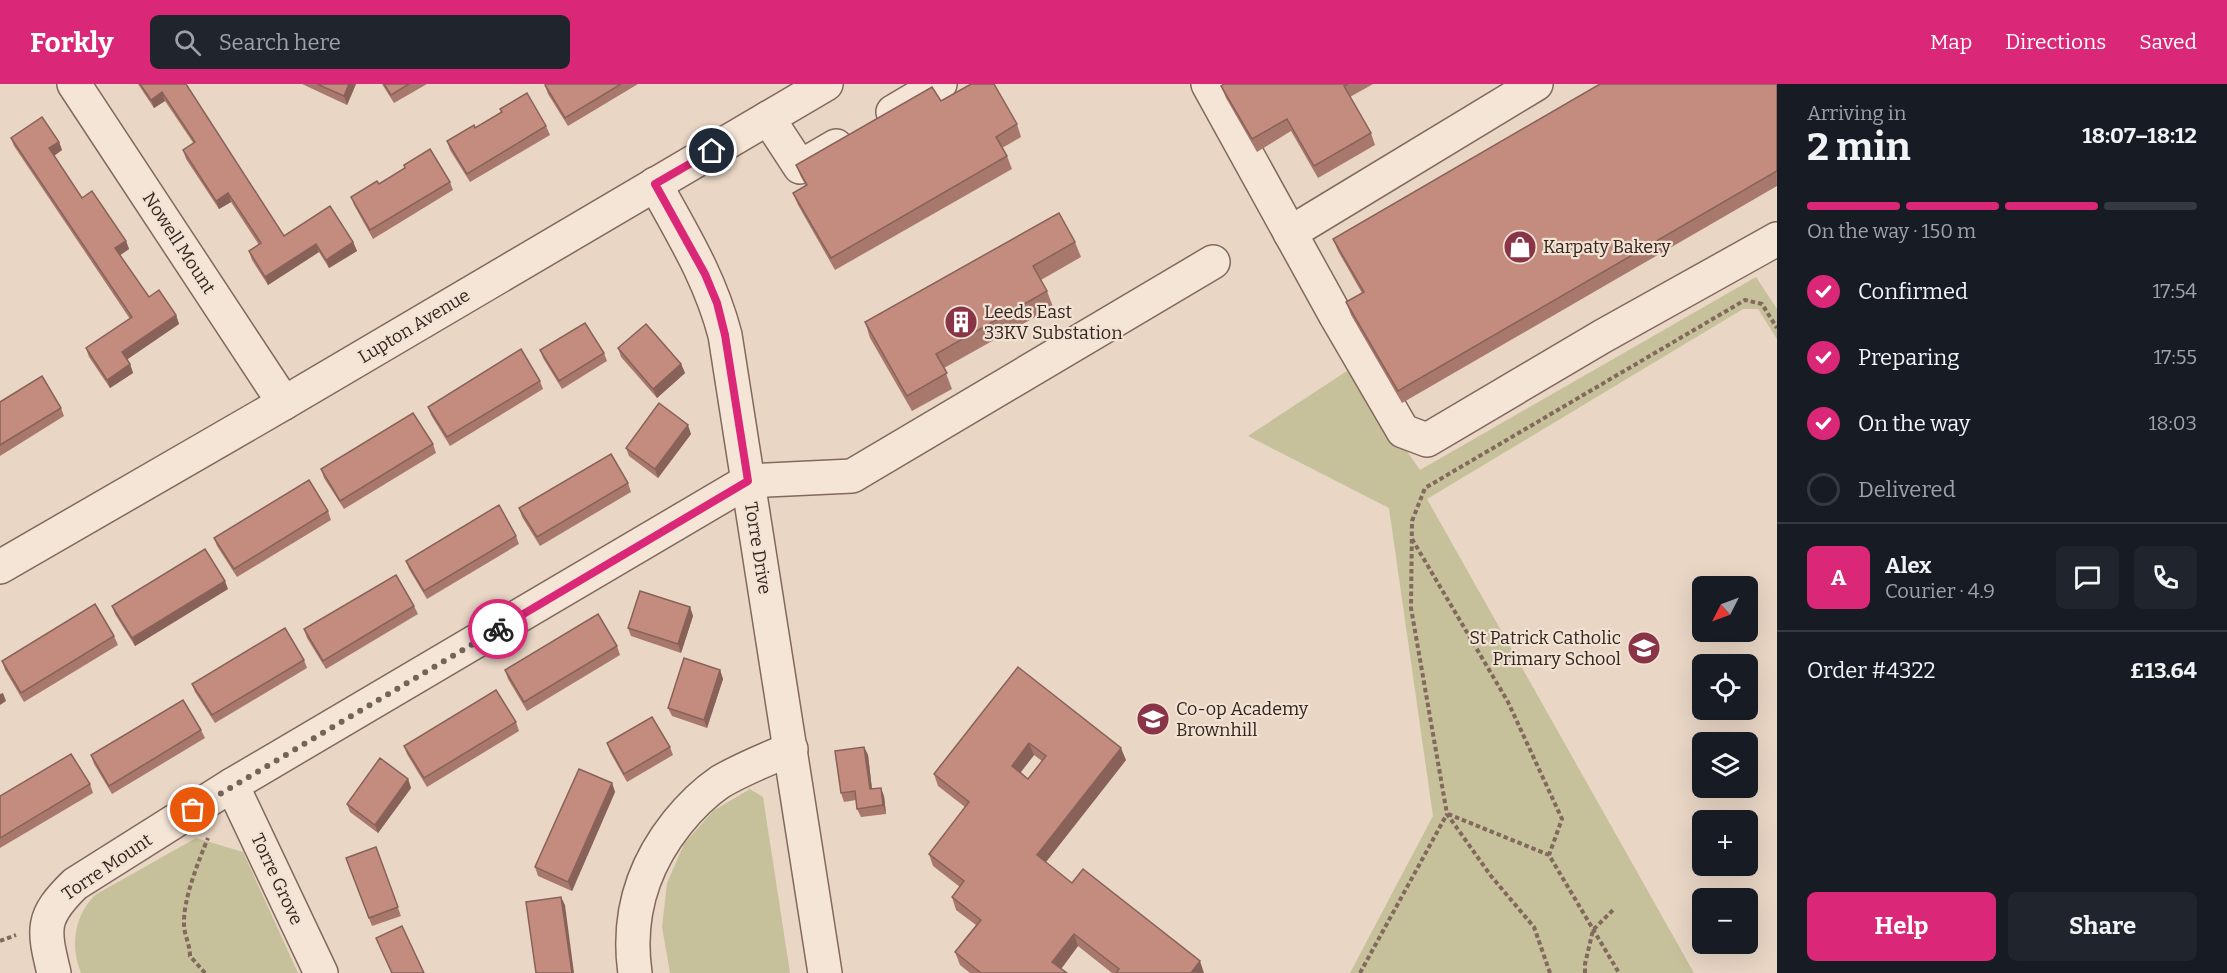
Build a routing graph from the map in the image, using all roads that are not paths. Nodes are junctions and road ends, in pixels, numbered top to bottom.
1 (74, 84) edge
2 (826, 84) edge
3 (940, 84) edge
4 (1208, 84) edge
5 (1536, 84) edge
6 (768, 118) junction
7 (655, 184) junction
8 (1290, 232) junction
9 (1777, 239) edge
10 (1213, 262) dead end
11 (284, 403) junction
12 (748, 481) junction
13 (0, 567) edge
14 (791, 749) junction
15 (232, 786) junction
16 (54, 973) edge
17 (321, 973) edge
18 (635, 973) edge
19 (825, 973) edge

1 - 11 street, Nowell Mount
2 - 6 street, Lupton Avenue
3 - 6 street
4 - 8 street
5 - 8 street
6 - 7 street, Lupton Avenue
7 - 11 street, Lupton Avenue
7 - 12 street, Torre Drive
8 - 9 street
10 - 12 street
11 - 13 street, Lupton Avenue
12 - 14 street, Torre Drive
12 - 15 street, Torre Mount
14 - 18 street
14 - 19 street, Torre Drive
15 - 16 street, Torre Mount
15 - 17 street, Torre Grove

